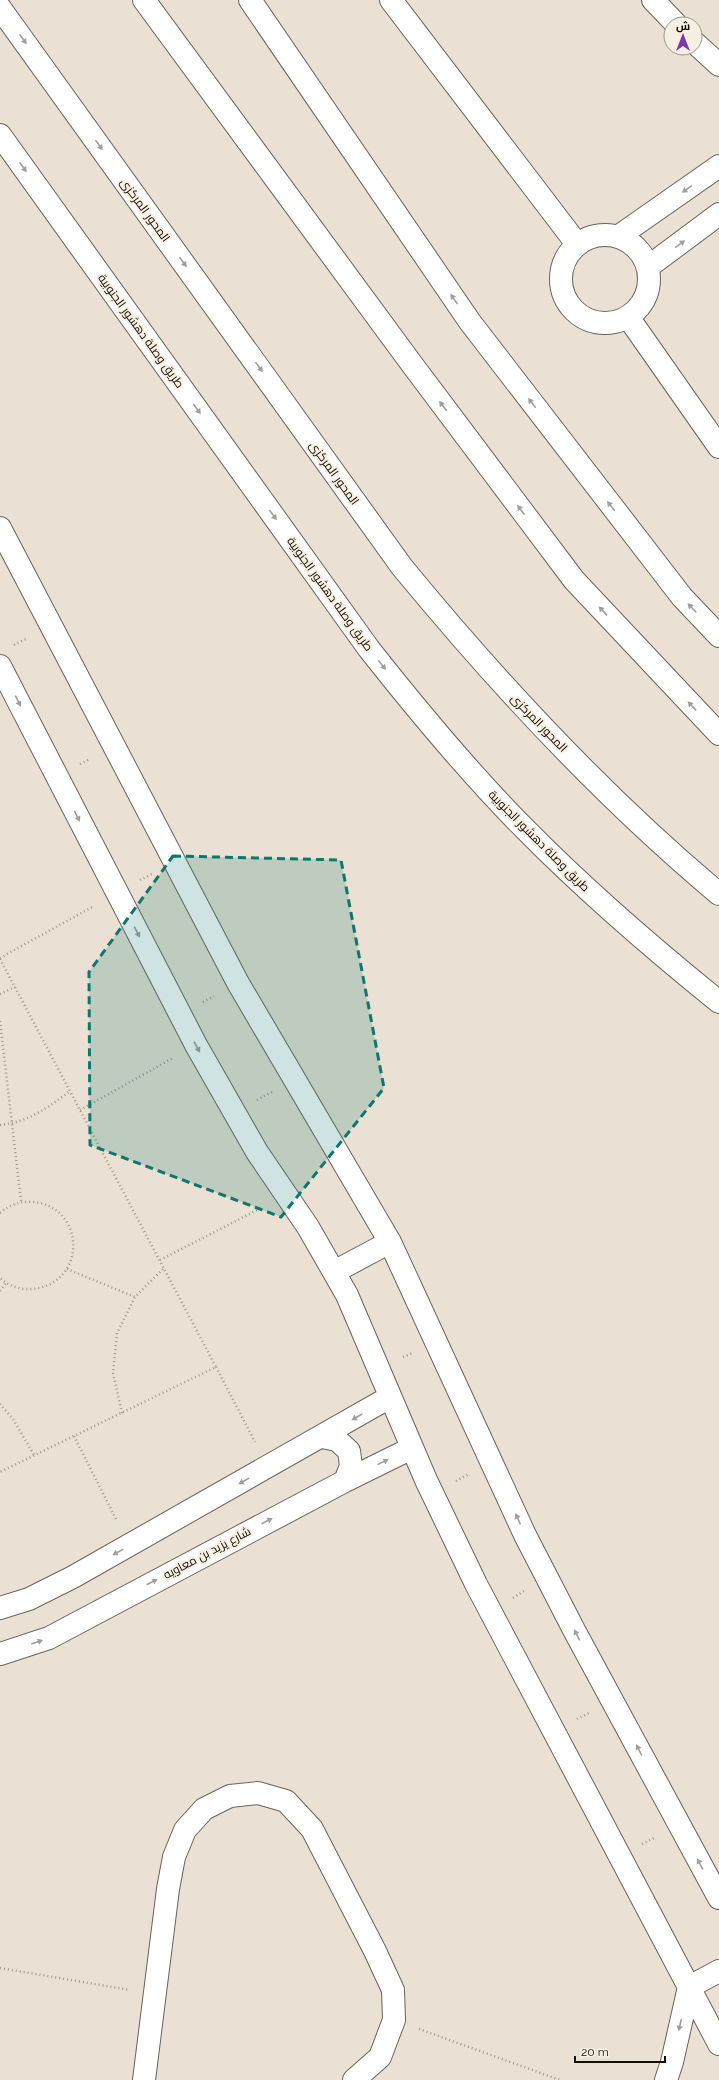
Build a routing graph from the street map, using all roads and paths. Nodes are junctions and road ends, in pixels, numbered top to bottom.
1 (144, 0) edge
2 (250, 0) edge
3 (391, 0) edge
4 (653, 0) edge
5 (0, 8) edge
6 (668, 16) edge
7 (703, 50) edge
8 (719, 65) edge
9 (0, 135) edge
10 (719, 166) edge
11 (719, 214) edge
12 (619, 236) junction
13 (577, 244) junction
14 (648, 267) junction
15 (628, 318) junction
16 (719, 447) edge
17 (0, 528) edge
18 (719, 636) edge
19 (0, 666) edge
20 (719, 734) edge
21 (115, 747) junction
22 (57, 776) junction
23 (175, 861) junction
24 (117, 893) junction
25 (719, 894) edge
26 (0, 958) edge
27 (238, 983) junction
28 (14, 987) junction
29 (0, 994) edge
30 (719, 1002) edge
31 (180, 1014) junction
32 (0, 1021) edge
33 (196, 1045) junction
34 (295, 1079) junction
35 (70, 1091) junction
36 (80, 1110) junction
37 (234, 1113) junction
38 (13, 1124) junction
39 (0, 1125) edge
40 (286, 1194) junction
41 (21, 1201) junction
42 (0, 1213) edge
43 (390, 1242) junction
44 (160, 1260) junction
45 (164, 1268) junction
46 (67, 1269) junction
47 (334, 1272) junction
48 (0, 1278) edge
49 (6, 1283) junction
50 (0, 1292) edge
51 (135, 1297) junction
52 (436, 1342) junction
53 (216, 1366) junction
54 (378, 1368) junction
55 (390, 1397) junction
56 (0, 1404) edge
57 (122, 1413) junction
58 (74, 1436) junction
59 (322, 1437) junction
60 (412, 1448) junction
61 (34, 1456) junction
62 (492, 1462) junction
63 (268, 1467) junction
64 (0, 1472) edge
65 (345, 1480) junction
66 (433, 1494) junction
67 (130, 1545) junction
68 (547, 1578) junction
69 (0, 1608) edge
70 (490, 1612) junction
71 (0, 1654) edge
72 (612, 1701) junction
73 (554, 1731) junction
74 (679, 1824) junction
75 (620, 1856) junction
76 (719, 1898) edge
77 (0, 1968) edge
78 (719, 1971) edge
79 (689, 1987) junction
80 (155, 1994) junction
81 (394, 2020) junction
82 (719, 2044) edge
83 (144, 2080) edge
84 (354, 2080) edge
85 (560, 2080) edge
86 (666, 2080) edge

20 -> 1 main road
18 -> 2 main road
3 - 13 main road
4 - 6 main road
5 -> 25 main road, المحور المركزى
7 - 8 main road
9 -> 30 main road, طريق وصلة دهشور الجنوبية
10 -> 12 main road
14 -> 11 main road
12 - 13 main road
12 - 14 main road
13 - 15 main road
14 - 15 main road
15 - 16 main road
17 - 21 main road
19 -> 22 main road
21 - 22 path
21 - 23 main road
22 -> 24 main road
23 - 24 path
23 - 27 main road
24 - 26 path
24 -> 31 main road
26 - 28 path
27 - 31 path
27 - 34 main road
28 - 29 path
28 - 35 path
31 - 33 main road
32 - 38 path
33 - 36 path
33 -> 37 main road
34 - 37 path
34 - 43 main road
35 - 36 path
35 - 38 path
36 - 44 path
37 - 40 main road
38 - 39 path
38 - 41 path
40 - 44 path
40 - 47 main road
41 - 42 path
41 - 46 path
43 - 47 main road
43 - 52 main road
44 - 45 path
45 - 51 path
45 - 53 path
46 - 49 path
46 - 51 path
47 - 54 main road
48 - 49 path
49 - 50 path
51 - 57 path
52 - 54 path
52 - 62 main road
53 - 57 path
53 - 63 path
54 - 55 main road
55 -> 59 main road
55 - 60 main road
56 - 61 path
57 - 58 path
58 - 61 path
58 - 67 path
59 - 63 main road
59 - 65 main road
65 -> 60 main road, شارع يزيد بن معاويه
60 - 66 main road
61 - 64 path
62 - 66 path
68 -> 62 main road
63 -> 67 main road
71 -> 65 main road, شارع يزيد بن معاويه
66 - 70 main road
67 -> 69 main road
68 - 70 path
72 -> 68 main road
70 - 73 main road
72 - 73 path
74 -> 72 main road
73 - 75 main road
74 - 75 path
76 -> 74 main road
75 - 79 main road
77 - 80 path
78 - 79 main road
79 - 82 main road
79 -> 86 main road
80 - 81 main road
80 - 83 main road
81 - 84 main road
81 - 85 path

